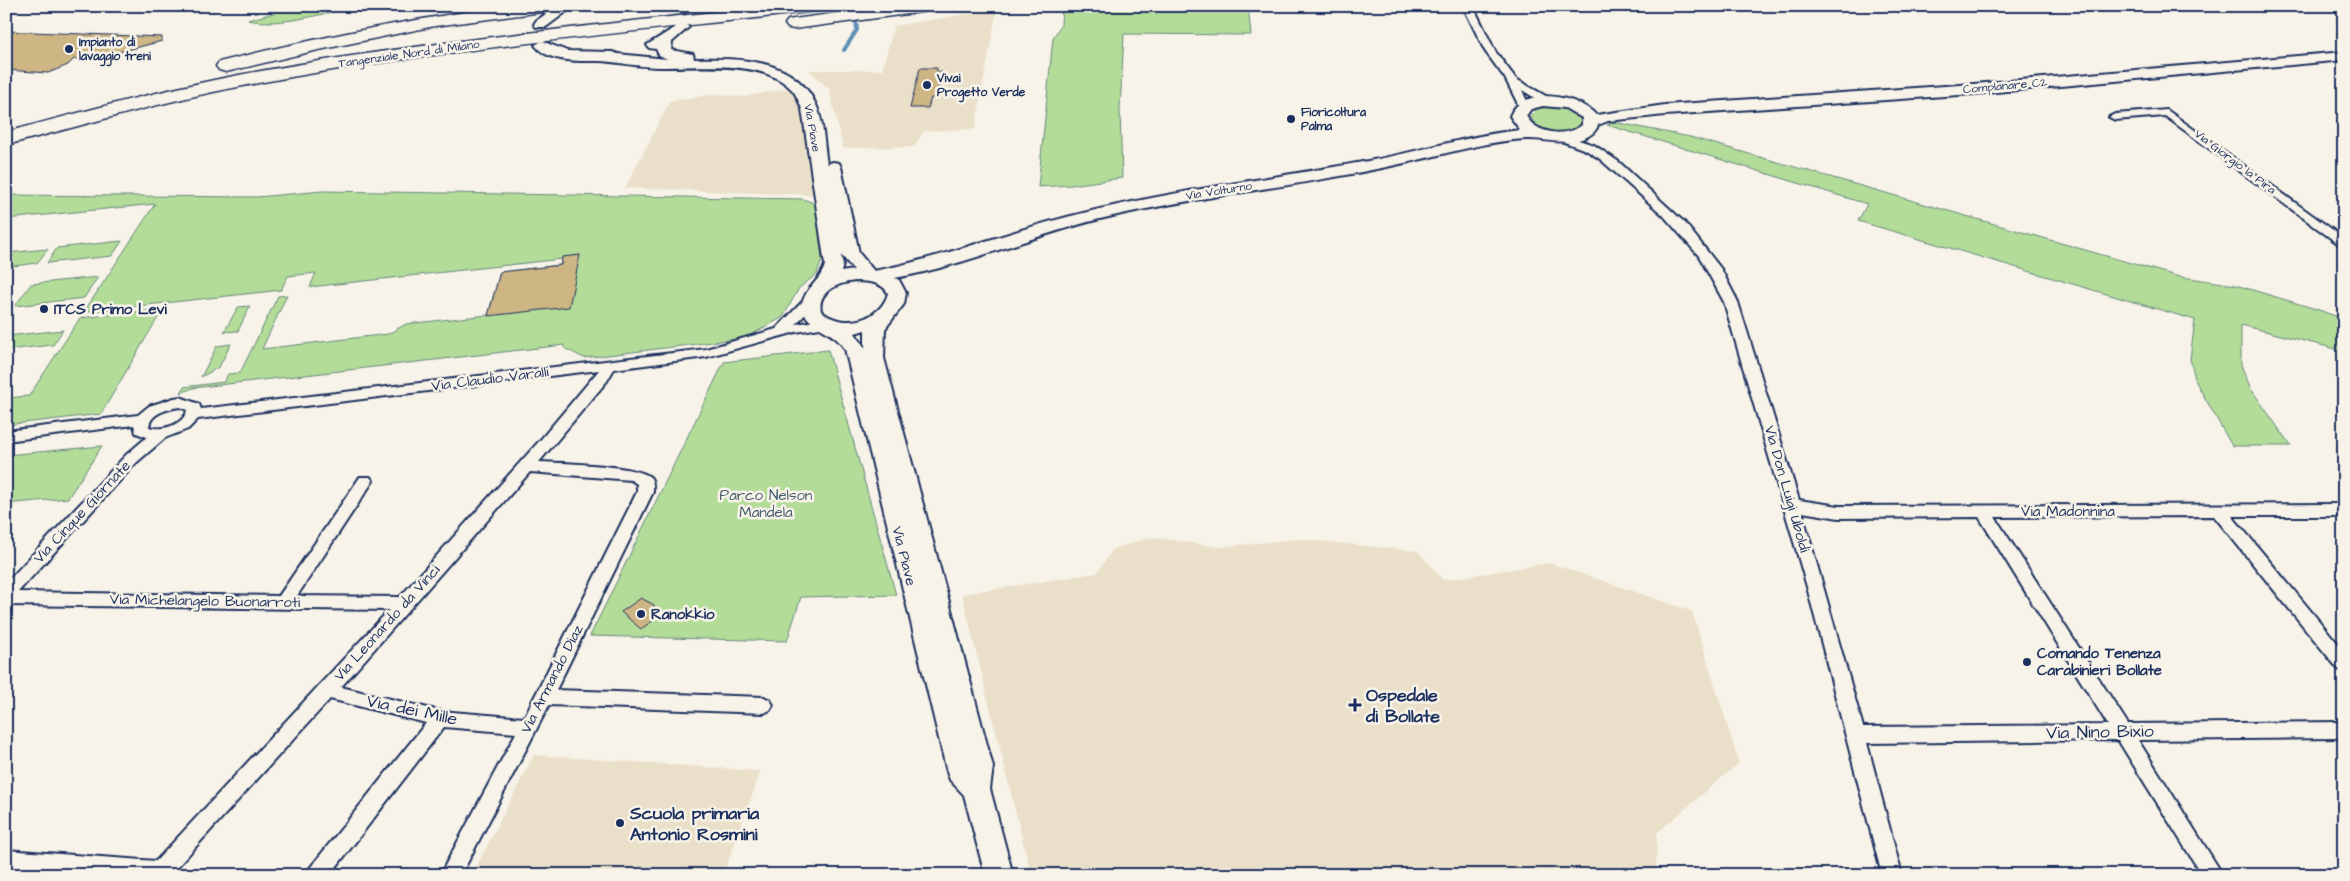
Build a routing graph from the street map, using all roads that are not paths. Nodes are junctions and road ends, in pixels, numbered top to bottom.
1 (551, 6) edge
2 (567, 6) edge
3 (748, 6) edge
4 (818, 6) edge
5 (930, 6) edge
6 (1468, 6) edge
7 (541, 24) dead end
8 (673, 35) junction
9 (549, 49) joint
10 (2344, 56) edge
11 (598, 57) junction
12 (1510, 78) junction
13 (1547, 101) junction
14 (1578, 108) junction
15 (1665, 110) junction
16 (1522, 113) junction
17 (48, 116) junction
18 (2115, 117) dead end
19 (1589, 127) junction
20 (6, 128) edge
21 (1539, 134) junction
22 (1560, 137) junction
23 (1487, 139) junction
24 (6, 140) edge
25 (6, 143) edge
26 (1598, 152) junction
27 (2344, 244) edge
28 (955, 258) junction
29 (871, 276) junction
30 (825, 285) junction
31 (898, 298) junction
32 (812, 300) junction
33 (881, 318) junction
34 (830, 324) junction
35 (783, 330) junction
36 (609, 365) junction
37 (193, 415) junction
38 (143, 419) junction
39 (160, 434) junction
40 (6, 436) edge
41 (527, 466) junction
42 (365, 481) dead end
43 (1792, 505) junction
44 (2344, 510) edge
45 (1983, 511) junction
46 (2219, 511) junction
47 (6, 594) edge
48 (6, 598) edge
49 (284, 602) junction
50 (403, 604) junction
51 (2344, 664) edge
52 (326, 691) junction
53 (543, 697) junction
54 (764, 705) dead end
55 (440, 719) junction
56 (529, 726) junction
57 (2344, 730) edge
58 (2122, 732) junction
59 (1857, 736) junction
60 (976, 788) junction
61 (6, 859) edge
62 (159, 873) edge
63 (317, 875) edge
64 (450, 875) edge
65 (1000, 875) edge
66 (1892, 875) edge
67 (2212, 875) edge

1 - 17 highway
2 - 7 street
3 - 17 highway, Tangenziale Nord di Milano
4 - 24 highway, Tangenziale Nord di Milano
5 - 8 highway
6 - 12 street
8 - 11 street
8 - 29 street, Via Piave
9 - 11 street
9 - 25 highway
10 - 15 street, Complanare C2
11 - 30 street, Via Piave
12 - 13 street
12 - 16 street
13 - 14 street, Complanare C2
13 - 16 street
14 - 15 street, Complanare C2
14 - 19 street
15 - 19 street, Complanare C2
16 - 21 street
16 - 23 street, Via Volturno
17 - 20 highway, Tangenziale Nord di Milano
18 - 27 street, Via Giorgio la Pira
19 - 22 street, Complanare C2
19 - 26 street, Via Don Luigi Uboldi
21 - 22 street, Complanare C2
21 - 23 street, Via Volturno
22 - 26 street, Via Don Luigi Uboldi
23 - 28 street, Via Volturno
26 - 43 street, Via Don Luigi Uboldi
28 - 29 street, Via Volturno
28 - 31 street, Via Volturno
29 - 30 street
29 - 31 street
30 - 32 street
31 - 33 street
32 - 34 street
32 - 35 street, Via Claudio Varalli
33 - 34 street
33 - 60 street, Via Piave
34 - 35 street, Via Claudio Varalli
34 - 60 street, Via Piave
35 - 36 street, Via Claudio Varalli
36 - 37 street, Via Claudio Varalli
36 - 41 street, Via Leonardo da Vinci
37 - 38 street
37 - 39 street, Via Cinque Giornate
38 - 39 street
38 - 40 street
39 - 47 street, Via Cinque Giornate
41 - 50 street, Via Leonardo da Vinci
41 - 53 street, Via Armando Diaz
42 - 49 street
43 - 45 street, Via Madonnina
43 - 59 street, Via Don Luigi Uboldi
44 - 46 street, Via Madonnina
45 - 46 street, Via Madonnina
45 - 58 street
46 - 51 street
48 - 49 street, Via Michelangelo Buonarroti
49 - 50 street, Via Michelangelo Buonarroti
50 - 52 street, Via Leonardo da Vinci
52 - 55 street, Via dei Mille
52 - 62 street, Via Leonardo da Vinci
53 - 54 street
53 - 56 street, Via Armando Diaz
55 - 56 street, Via dei Mille
55 - 63 street
56 - 64 street, Via Armando Diaz
57 - 58 street, Via Nino Bixio
58 - 59 street, Via Nino Bixio
58 - 67 street
59 - 66 street, Via Don Luigi Uboldi
60 - 65 street, Via Piave
61 - 62 street

